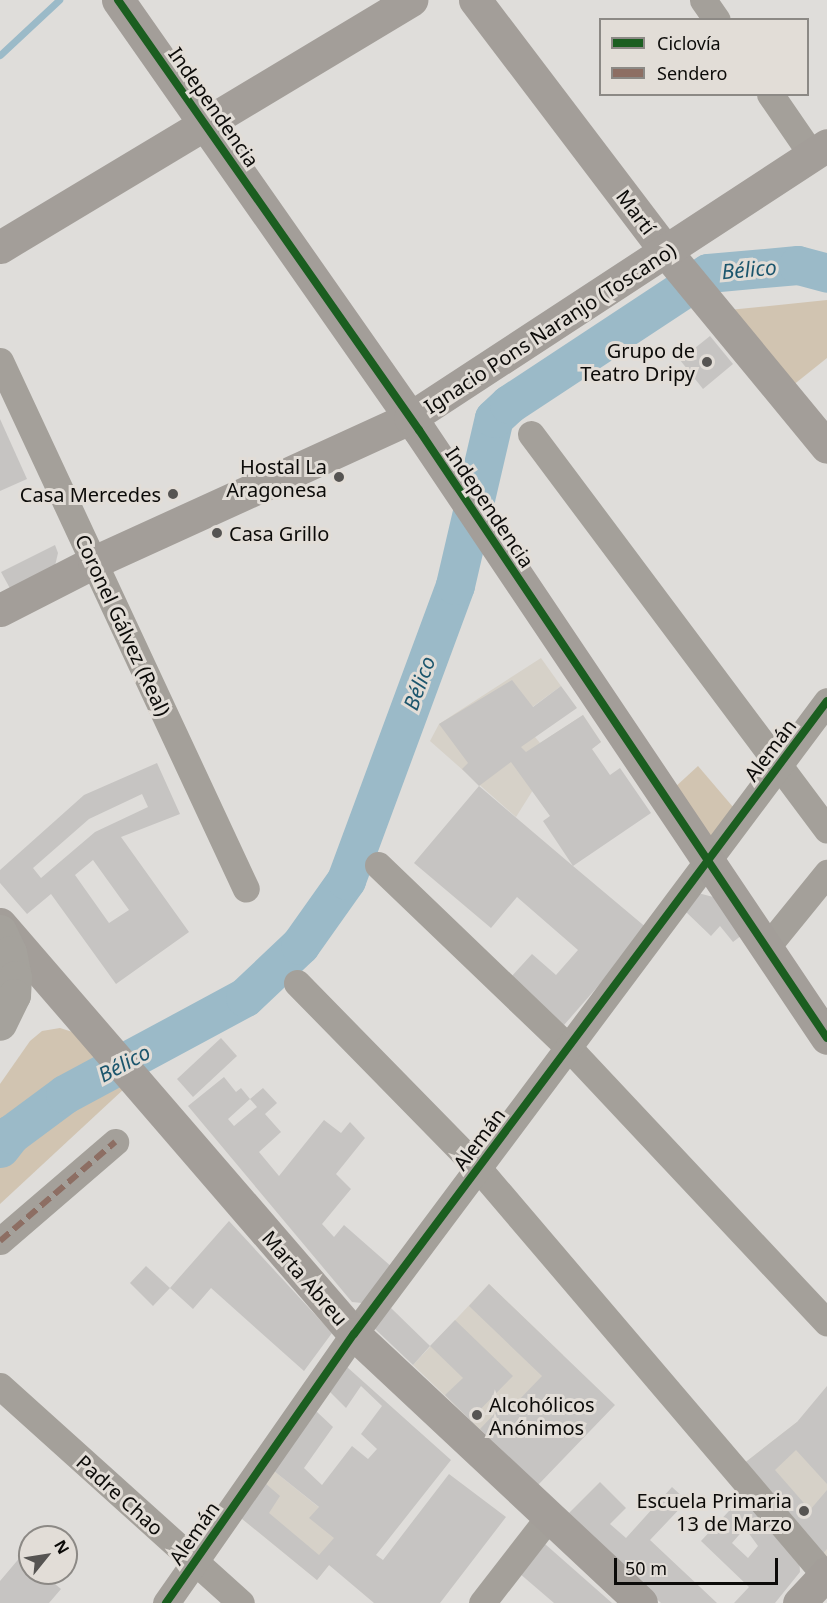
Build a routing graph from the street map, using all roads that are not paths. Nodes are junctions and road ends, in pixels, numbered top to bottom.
1 (118, 0) edge
2 (411, 0) edge
3 (475, 0) edge
4 (703, 0) edge
5 (716, 18) edge
6 (772, 96) edge
7 (205, 124) junction
8 (820, 150) edge
9 (0, 247) edge
10 (672, 259) junction
11 (0, 361) edge
12 (415, 424) junction
13 (531, 434) dead end
14 (827, 447) edge
15 (94, 562) junction
16 (0, 610) edge
17 (827, 701) edge
18 (779, 766) junction
19 (827, 830) edge
20 (706, 862) junction
21 (378, 865) dead end
22 (827, 873) edge
23 (246, 889) dead end
24 (0, 924) edge
25 (0, 931) edge
26 (766, 948) junction
27 (297, 983) dead end
28 (0, 1024) edge
29 (827, 1038) edge
30 (568, 1047) junction
31 (115, 1142) dead end
32 (478, 1168) junction
33 (0, 1241) edge
34 (827, 1323) edge
35 (354, 1335) junction
36 (0, 1386) edge
37 (548, 1518) junction
38 (194, 1562) junction
39 (826, 1574) edge
40 (166, 1603) edge
41 (241, 1603) edge
42 (482, 1603) edge
43 (641, 1603) edge
44 (799, 1603) edge

1 - 7 street, Independencia
2 - 7 street
3 - 10 street, Martí
4 - 5 street
6 - 8 street
7 - 9 street
7 - 12 street, Independencia
8 - 10 street, Ignacio Pons Naranjo (Toscano)
10 - 12 street, Ignacio Pons Naranjo (Toscano)
10 - 14 street, Martí
11 - 15 street, Coronel Gálvez (Real)
12 - 15 street, Ignacio Pons Naranjo (Toscano)
12 - 20 street, Independencia
13 - 18 street
15 - 16 street, Ignacio Pons Naranjo (Toscano)
15 - 23 street, Coronel Gálvez (Real)
17 - 18 street, Alemán
18 - 19 street
18 - 20 street, Alemán
20 - 26 street, Independencia
20 - 30 street, Alemán
21 - 30 street
22 - 26 street
24 - 35 street, Marta Abreu
25 - 28 main road
26 - 29 street, Independencia
27 - 32 street
30 - 32 street, Alemán
30 - 34 street
31 - 33 street
32 - 35 street, Alemán
32 - 39 street
35 - 37 street, Marta Abreu
35 - 38 street, Alemán
36 - 38 street, Padre Chao
37 - 42 street
37 - 43 street, Marta Abreu
38 - 40 street, Alemán
38 - 41 street, Padre Chao
39 - 44 street

